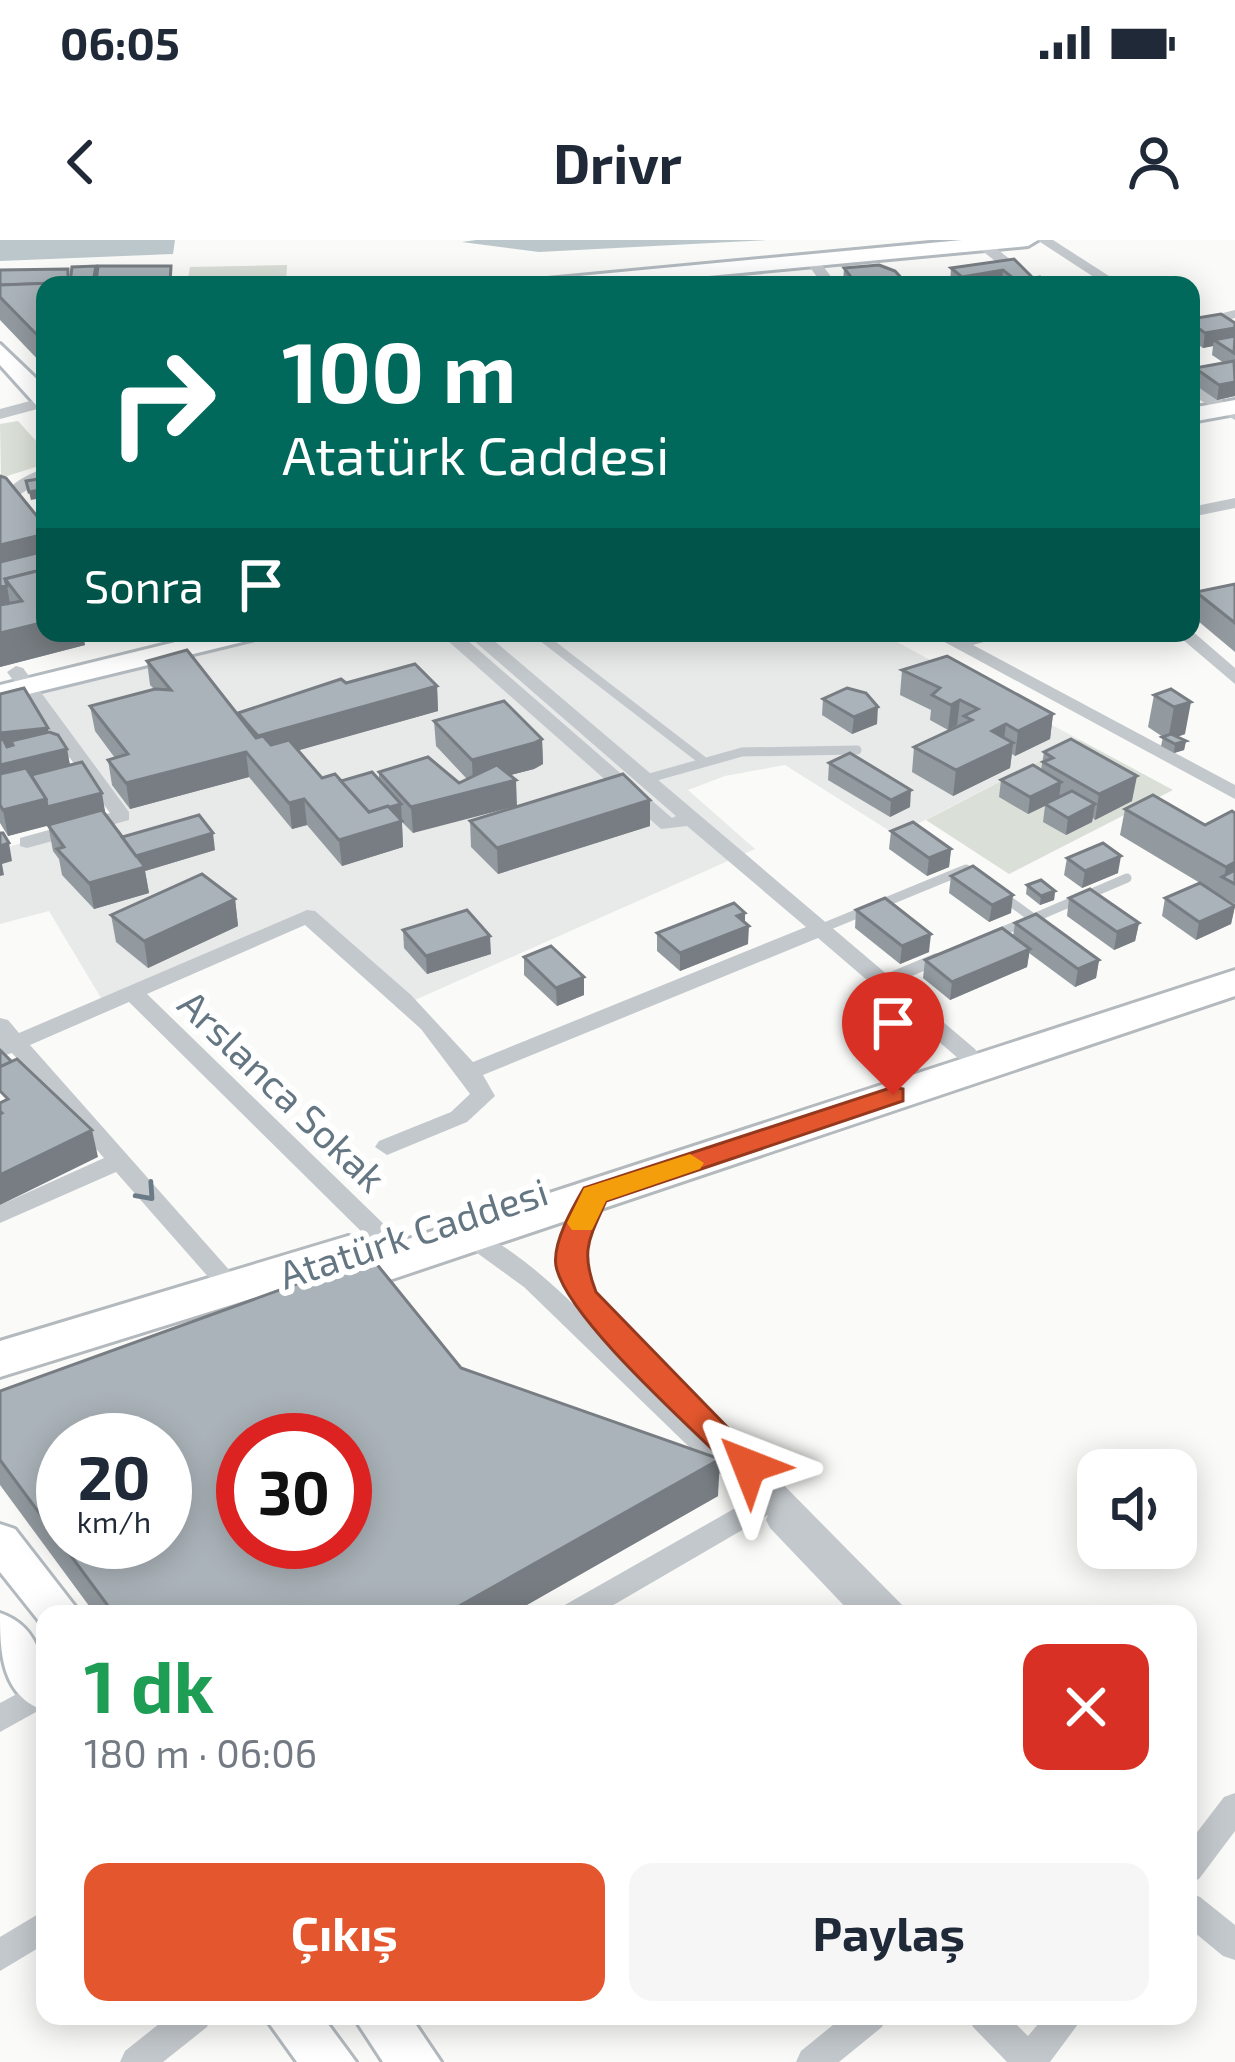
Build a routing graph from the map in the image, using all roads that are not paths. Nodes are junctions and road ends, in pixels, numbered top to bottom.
1 (1028, 240) edge
2 (1044, 240) edge
3 (985, 246) junction
4 (813, 262) junction
5 (651, 276) edge
6 (823, 276) edge
7 (1023, 276) edge
8 (1101, 276) edge
9 (1235, 314) edge
10 (1200, 323) edge
11 (0, 326) edge
12 (0, 351) edge
13 (36, 364) edge
14 (36, 391) edge
15 (1200, 393) edge
16 (36, 404) edge
17 (1233, 412) edge
18 (0, 414) edge
19 (1200, 415) edge
20 (1200, 424) edge
21 (36, 478) edge
22 (1235, 503) edge
23 (4, 506) edge
24 (1200, 510) edge
25 (142, 642) edge
26 (202, 642) edge
27 (458, 642) edge
28 (486, 642) edge
29 (549, 642) edge
30 (961, 642) edge
31 (1194, 642) edge
32 (956, 643) joint
33 (1235, 678) edge
34 (11, 682) edge
35 (856, 750) edge
36 (702, 760) junction
37 (89, 769) junction
38 (67, 775) edge
39 (646, 779) junction
40 (1234, 792) edge
41 (692, 818) junction
42 (27, 842) dead end
43 (952, 859) edge
44 (966, 869) junction
45 (1127, 878) dead end
46 (1033, 918) junction
47 (820, 929) junction
48 (969, 946) edge
49 (947, 955) edge
50 (1235, 962) edge
51 (882, 982) junction
52 (1235, 982) edge
53 (131, 991) junction
54 (4, 1040) edge
55 (955, 1044) junction
56 (469, 1072) junction
57 (388, 1147) dead end
58 (118, 1161) junction
59 (594, 1195) junction
60 (0, 1215) edge
61 (467, 1237) junction
62 (385, 1240) junction
63 (234, 1290) junction
64 (567, 1294) junction
65 (0, 1359) edge
66 (0, 1391) edge
67 (772, 1500) junction
68 (0, 1541) edge
69 (52, 1605) edge
70 (598, 1605) edge
71 (862, 1605) edge
72 (886, 1605) edge
73 (0, 1631) edge
74 (36, 1680) edge
75 (36, 1697) edge
76 (0, 1719) edge
77 (1235, 1807) edge
78 (1197, 1857) edge
79 (1197, 1914) edge
80 (36, 1931) edge
81 (1235, 1945) edge
82 (0, 1956) edge
83 (184, 2025) edge
84 (298, 2025) edge
85 (385, 2025) edge
86 (859, 2025) edge
87 (994, 2025) edge
88 (1060, 2025) edge
89 (137, 2062) edge
90 (331, 2062) edge
91 (415, 2062) edge
92 (813, 2062) edge
93 (1029, 2062) edge

1 - 3 main road
2 - 8 street
3 - 4 main road
3 - 7 street
4 - 5 main road
4 - 6 street
9 - 10 street
11 - 13 main road
12 - 14 main road
15 - 17 street
16 - 18 street
17 - 19 main road
17 - 20 main road
21 - 23 street
22 - 24 street
25 - 34 main road
26 - 34 main road
27 - 41 street
28 - 39 street
29 - 36 lane
30 - 32 street
31 - 33 street
32 - 40 street
34 - 37 street
35 - 36 lane
36 - 39 lane
37 - 38 street
37 - 42 street
39 - 41 street
41 - 47 street
43 - 44 lane
44 - 46 lane
44 - 47 lane
45 - 46 lane
46 - 48 lane
47 - 51 street
47 - 56 street
49 - 51 lane
50 - 55 highway, Atatürk Caddesi
51 - 55 street
52 - 59 highway, Atatürk Caddesi
53 - 54 street
53 - 56 street
53 - 62 street, Arslanca Sokak
54 - 58 street
55 - 62 highway, Atatürk Caddesi
56 - 57 street
58 - 60 street
58 -> 63 street
59 - 61 highway, Atatürk Caddesi
59 - 64 street
61 - 64 street
61 - 66 highway, Atatürk Caddesi
62 - 63 highway, Atatürk Caddesi
63 - 65 highway, Atatürk Caddesi
64 - 67 street
67 - 70 street
67 - 71 street
67 - 72 street
68 - 69 main road
73 - 74 main road
75 - 76 street
77 - 78 street
79 - 81 street
80 - 82 street
83 - 89 street
84 - 90 main road
85 - 91 main road
86 - 92 street
87 - 93 street
88 - 93 street

